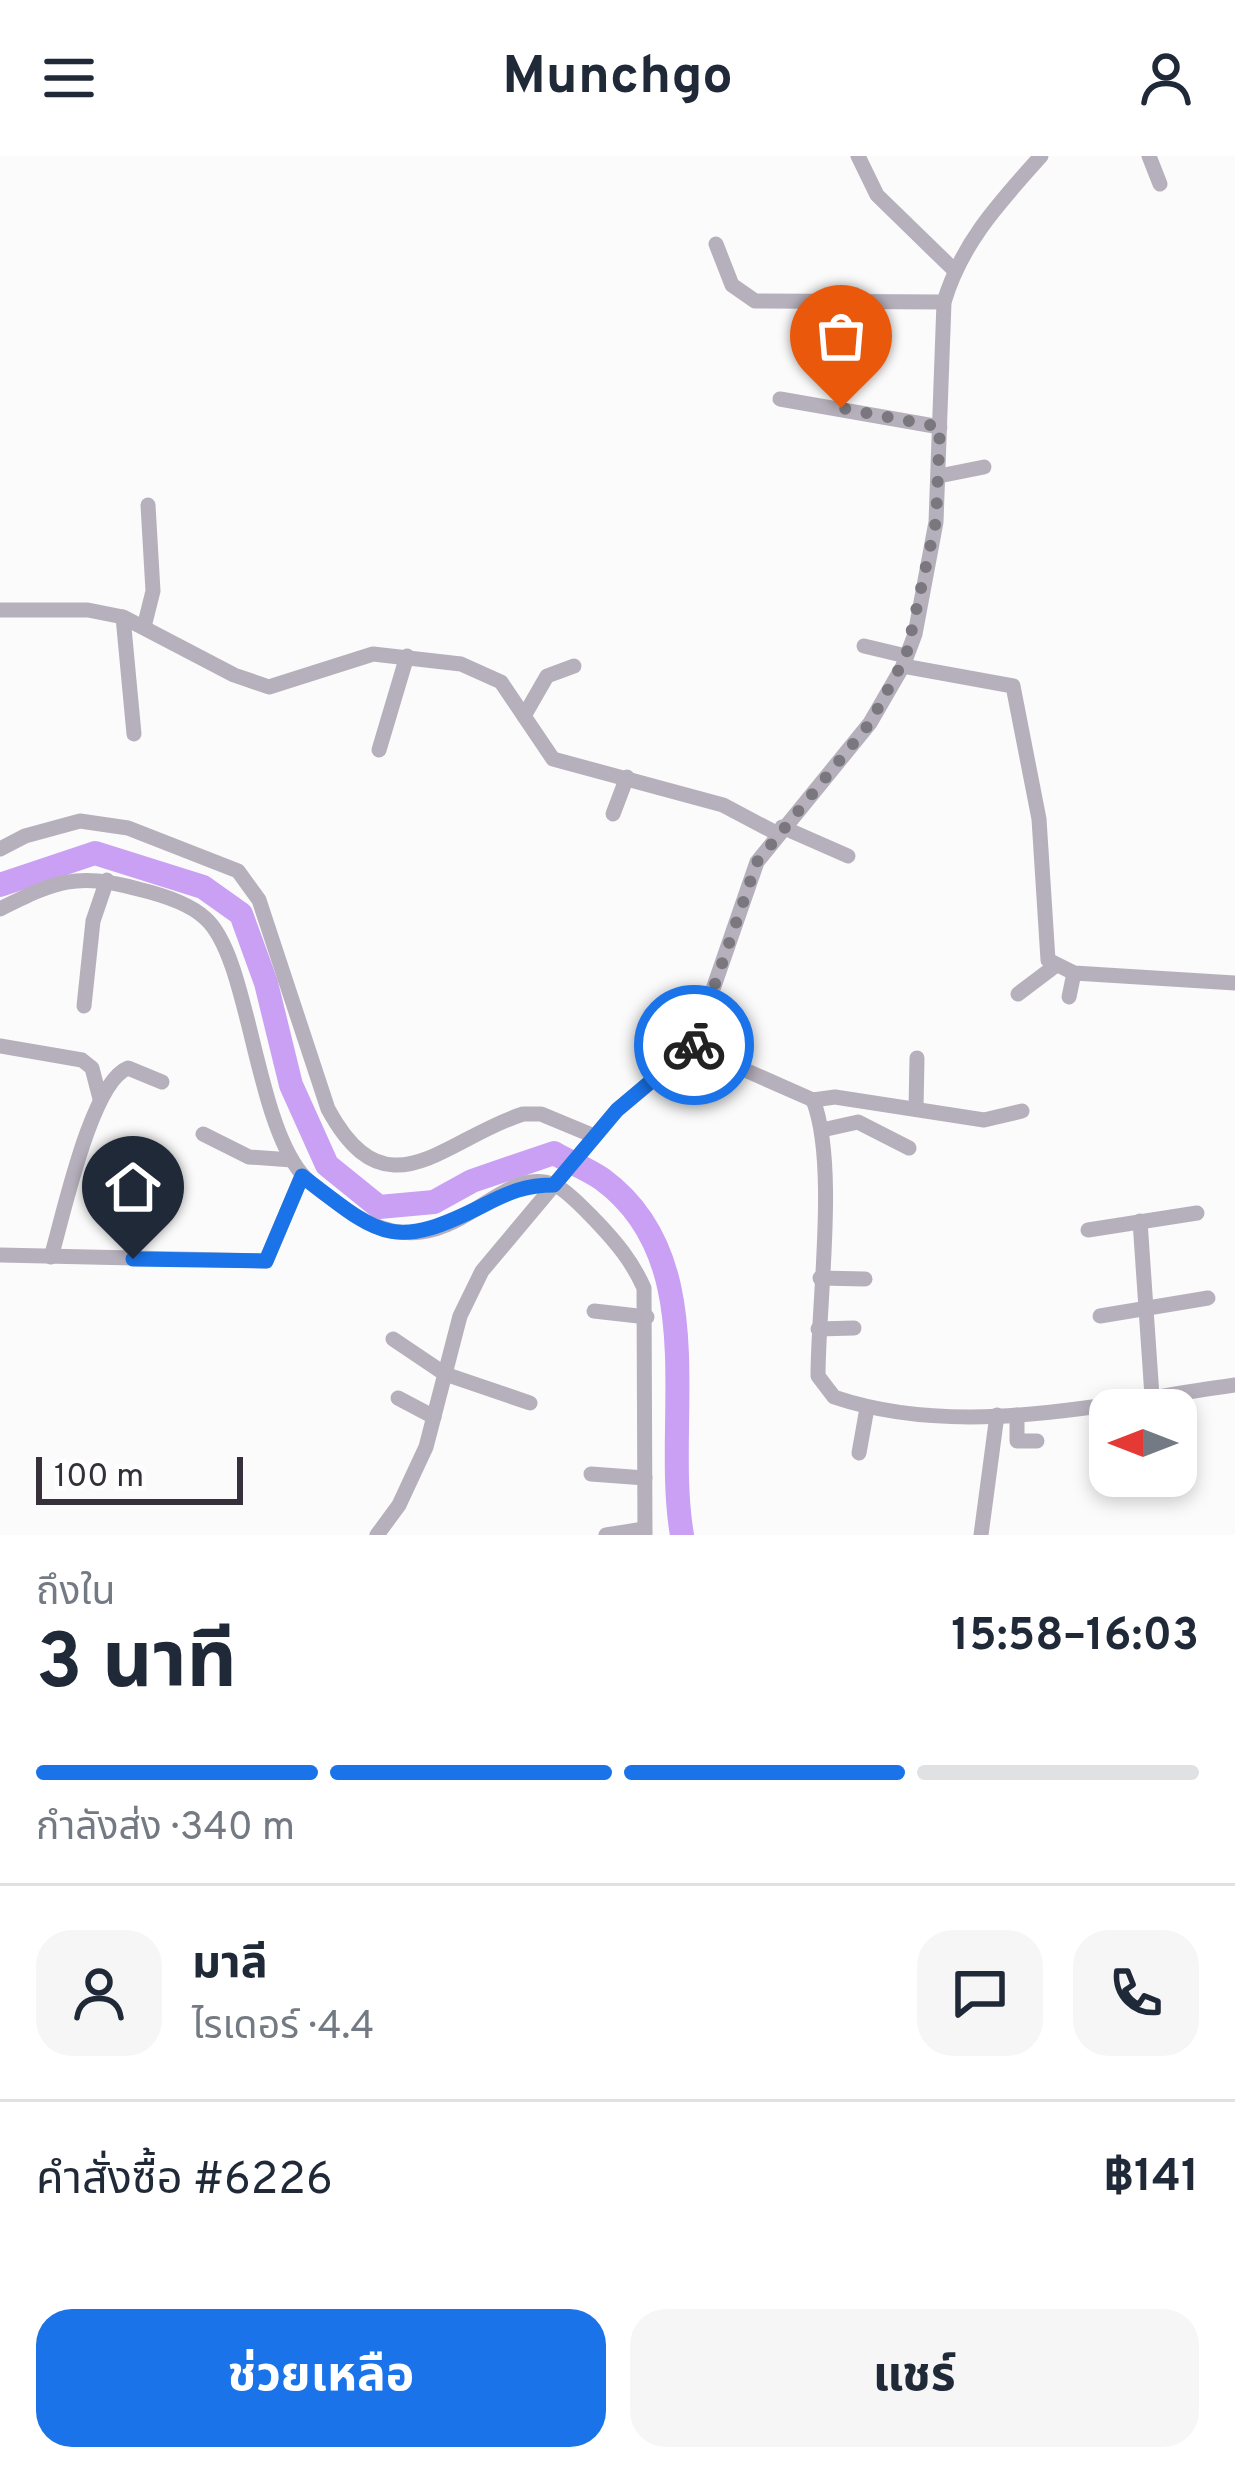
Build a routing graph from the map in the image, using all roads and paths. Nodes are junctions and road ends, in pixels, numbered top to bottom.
1 (859, 156) edge
2 (1041, 156) edge
3 (1149, 156) edge
4 (1160, 184) dead end
5 (716, 244) dead end
6 (954, 270) junction
7 (944, 302) junction
8 (779, 399) dead end
9 (940, 427) junction
10 (984, 467) dead end
11 (939, 476) junction
12 (148, 506) dead end
13 (0, 610) edge
14 (123, 617) junction
15 (144, 627) junction
16 (864, 646) dead end
17 (407, 656) junction
18 (904, 661) junction
19 (574, 666) dead end
20 (524, 716) junction
21 (134, 734) dead end
22 (380, 750) dead end
23 (627, 777) junction
24 (614, 814) dead end
25 (779, 830) junction
26 (0, 849) edge
27 (848, 856) dead end
28 (107, 880) junction
29 (0, 909) edge
30 (1055, 966) junction
31 (1074, 973) junction
32 (1235, 982) edge
33 (1018, 994) dead end
34 (1069, 998) dead end
35 (84, 1006) dead end
36 (0, 1046) edge
37 (693, 1047) junction
38 (916, 1058) dead end
39 (162, 1082) dead end
40 (100, 1099) junction
41 (813, 1100) junction
42 (916, 1109) junction
43 (1022, 1111) dead end
44 (822, 1130) junction
45 (203, 1134) dead end
46 (590, 1140) junction
47 (909, 1148) dead end
48 (292, 1160) junction
49 (302, 1176) junction
50 (556, 1182) junction
51 (1197, 1213) dead end
52 (1140, 1221) junction
53 (1088, 1230) dead end
54 (0, 1255) edge
55 (50, 1257) junction
56 (820, 1278) junction
57 (865, 1280) dead end
58 (1208, 1298) dead end
59 (1147, 1309) junction
60 (594, 1312) dead end
61 (1100, 1316) dead end
62 (646, 1317) junction
63 (854, 1328) dead end
64 (818, 1329) junction
65 (393, 1340) dead end
66 (445, 1374) junction
67 (1235, 1384) edge
68 (1153, 1389) edge
69 (1197, 1390) edge
70 (398, 1398) dead end
71 (530, 1403) dead end
72 (1089, 1404) edge
73 (867, 1408) junction
74 (1017, 1414) junction
75 (997, 1415) junction
76 (434, 1417) junction
77 (1037, 1442) dead end
78 (859, 1453) dead end
79 (591, 1474) dead end
80 (644, 1478) junction
81 (645, 1532) edge
82 (377, 1535) edge
83 (606, 1535) edge
84 (981, 1535) edge

1 - 6 street
2 - 6 street
3 - 4 street
5 - 7 street
6 - 7 street
7 - 9 street
8 - 9 street
9 - 11 street
10 - 11 street
11 - 18 street
12 - 15 street
13 - 14 street
14 - 15 street
14 - 21 street
15 - 17 street
16 - 18 street
17 - 20 street
17 - 22 street
18 - 25 street
18 - 30 street
19 - 20 street
20 - 23 street
23 - 24 street
23 - 25 street
25 - 27 street
25 - 37 street
26 - 46 street
28 - 29 street
28 - 35 street
28 - 48 street
30 - 31 street
30 - 33 street
31 - 32 street
31 - 34 street
36 - 40 street
37 - 41 street
37 - 46 street
38 - 42 street
39 - 40 street
40 - 55 street
41 - 42 street
41 - 44 street
42 - 43 street
44 - 47 street
44 - 56 street
45 - 48 street
46 - 50 street
48 - 49 street
49 - 50 street
49 - 55 street
50 - 62 street
50 - 66 street
51 - 52 street
52 - 53 street
52 - 59 street
54 - 55 street
56 - 57 street
56 - 64 street
58 - 59 street
59 - 61 street
59 - 68 street
60 - 62 street
62 - 80 street
63 - 64 street
64 - 73 street
65 - 66 street
66 - 71 street
66 - 76 street
67 - 69 street
70 - 76 street
72 - 74 street
73 - 75 street
73 - 78 street
74 - 75 street
74 - 77 street
75 - 84 street
76 - 82 street
79 - 80 street
80 - 81 street
81 - 83 street

